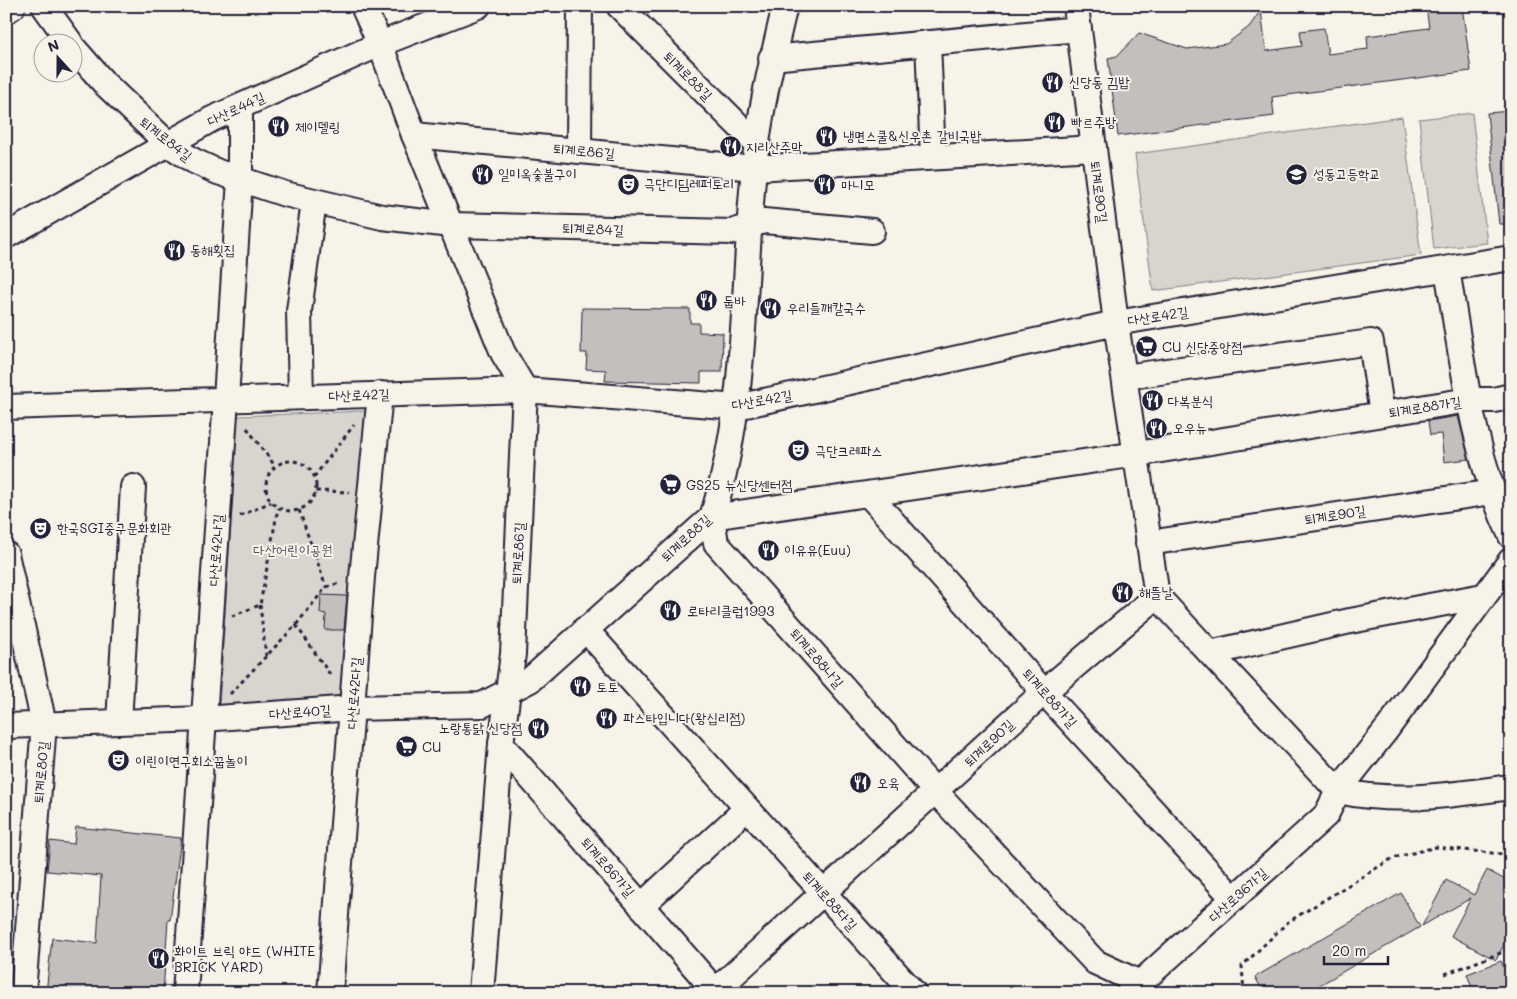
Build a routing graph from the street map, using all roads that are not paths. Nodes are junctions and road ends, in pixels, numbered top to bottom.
1 (11, 6) edge
2 (44, 6) edge
3 (363, 6) edge
4 (478, 6) edge
5 (580, 6) edge
6 (619, 6) edge
7 (785, 6) edge
8 (6, 9) edge
9 (1078, 18) edge
10 (63, 32) edge
11 (928, 43) junction
12 (380, 44) junction
13 (82, 57) edge
14 (772, 58) junction
15 (240, 107) junction
16 (414, 135) junction
17 (168, 144) junction
18 (1094, 148) junction
19 (579, 151) junction
20 (756, 157) junction
21 (933, 157) junction
22 (240, 179) junction
23 (314, 201) junction
24 (451, 224) junction
25 (750, 226) junction
26 (872, 231) dead end
27 (6, 236) edge
28 (1511, 258) edge
29 (1447, 269) junction
30 (1116, 323) junction
31 (1125, 377) junction
32 (525, 390) junction
33 (380, 394) junction
34 (1511, 396) edge
35 (301, 397) junction
36 (226, 399) junction
37 (1469, 400) junction
38 (6, 407) edge
39 (737, 407) junction
40 (1382, 414) junction
41 (1137, 454) junction
42 (133, 487) dead end
43 (1493, 492) junction
44 (869, 494) junction
45 (712, 517) junction
46 (1511, 536) edge
47 (1148, 543) junction
48 (6, 554) edge
49 (1510, 561) edge
50 (1157, 596) junction
51 (1483, 596) junction
52 (585, 629) junction
53 (1210, 653) junction
54 (508, 692) junction
55 (1044, 692) junction
56 (352, 708) junction
57 (203, 719) junction
58 (119, 722) junction
59 (44, 724) junction
60 (6, 726) edge
61 (501, 744) junction
62 (1511, 787) edge
63 (1338, 791) junction
64 (936, 792) junction
65 (746, 809) junction
66 (823, 894) junction
67 (1234, 899) junction
68 (641, 906) junction
69 (1135, 988) edge
70 (715, 992) edge
71 (23, 993) edge
72 (185, 993) edge
73 (330, 993) edge
74 (481, 993) edge
75 (914, 993) edge

1 - 8 main road
2 - 10 street
3 - 12 street
4 - 12 street, 다산로44길
5 - 19 street
6 - 20 street, 퇴계로88길
7 - 14 street, 퇴계로88길
9 - 11 street
9 - 18 street, 퇴계로90길
11 - 14 street
11 - 21 street
12 - 15 street, 다산로44길
12 - 16 street
13 - 17 street, 퇴계로84길
14 - 20 street, 퇴계로88길
15 - 17 street, 다산로44길
15 - 22 street, 다산로42나길
16 - 19 street, 퇴계로86길
16 - 24 street
17 - 22 street, 퇴계로84길
17 - 27 street, 다산로44길
18 - 21 street
18 - 30 street, 퇴계로90길
19 - 20 street, 퇴계로86길
20 - 21 street
20 - 25 street, 퇴계로88길
22 - 23 street, 퇴계로84길
22 - 36 street, 다산로42나길
23 - 24 street, 퇴계로84길
23 - 35 street
24 - 25 street, 퇴계로84길
24 - 32 street
25 - 26 street, 퇴계로84길
25 - 39 street, 퇴계로88길
28 - 29 street, 다산로42길
29 - 30 street, 다산로42길
29 - 37 street
30 - 31 street, 퇴계로90길
30 - 39 street, 다산로42길
31 - 40 street, 퇴계로88가길
31 - 41 street, 퇴계로90길
32 - 33 street, 다산로42길
32 - 39 street, 다산로42길
32 - 54 street, 퇴계로86길
33 - 35 street, 다산로42길
33 - 56 street, 다산로42다길
34 - 37 street, 퇴계로88가길
35 - 36 street, 다산로42길
36 - 38 street, 다산로42길
36 - 57 street, 다산로42나길
37 - 40 street, 퇴계로88가길
37 - 43 street, 퇴계로88가길
39 - 45 street, 퇴계로88길
40 - 41 street, 퇴계로88가길
41 - 44 street, 퇴계로88가길
41 - 47 street, 퇴계로90길
42 - 58 street
43 - 46 street, 퇴계로88가길
43 - 47 street, 퇴계로90길
44 - 45 street, 퇴계로88가길
44 - 55 street, 퇴계로88가길
45 - 52 street, 퇴계로88길
45 - 64 street, 퇴계로88나길
47 - 50 street, 퇴계로90길
48 - 59 street, 퇴계로80길
49 - 51 street
50 - 53 street
50 - 55 street, 퇴계로90길
51 - 53 street
51 - 63 street
52 - 54 street, 퇴계로88길
52 - 65 street, 퇴계로88다길
53 - 63 street
54 - 56 street, 다산로40길
54 - 61 street, 퇴계로86길
55 - 64 street, 퇴계로90길
55 - 67 street, 퇴계로88가길
56 - 57 street, 다산로40길
56 - 73 street, 다산로42다길
57 - 58 street, 다산로40길
57 - 72 street, 다산로42나길
58 - 59 street, 다산로40길
59 - 60 street, 다산로40길
59 - 71 street, 퇴계로80길
61 - 68 street, 퇴계로86가길
61 - 74 street, 퇴계로86길
62 - 63 street
63 - 67 street, 다산로36가길
64 - 66 street
64 - 69 street, 퇴계로88나길
65 - 66 street, 퇴계로88다길
65 - 68 street
66 - 70 street, 퇴계로86가길
66 - 75 street, 퇴계로88다길
67 - 69 street, 다산로36가길
68 - 70 street, 퇴계로86가길

